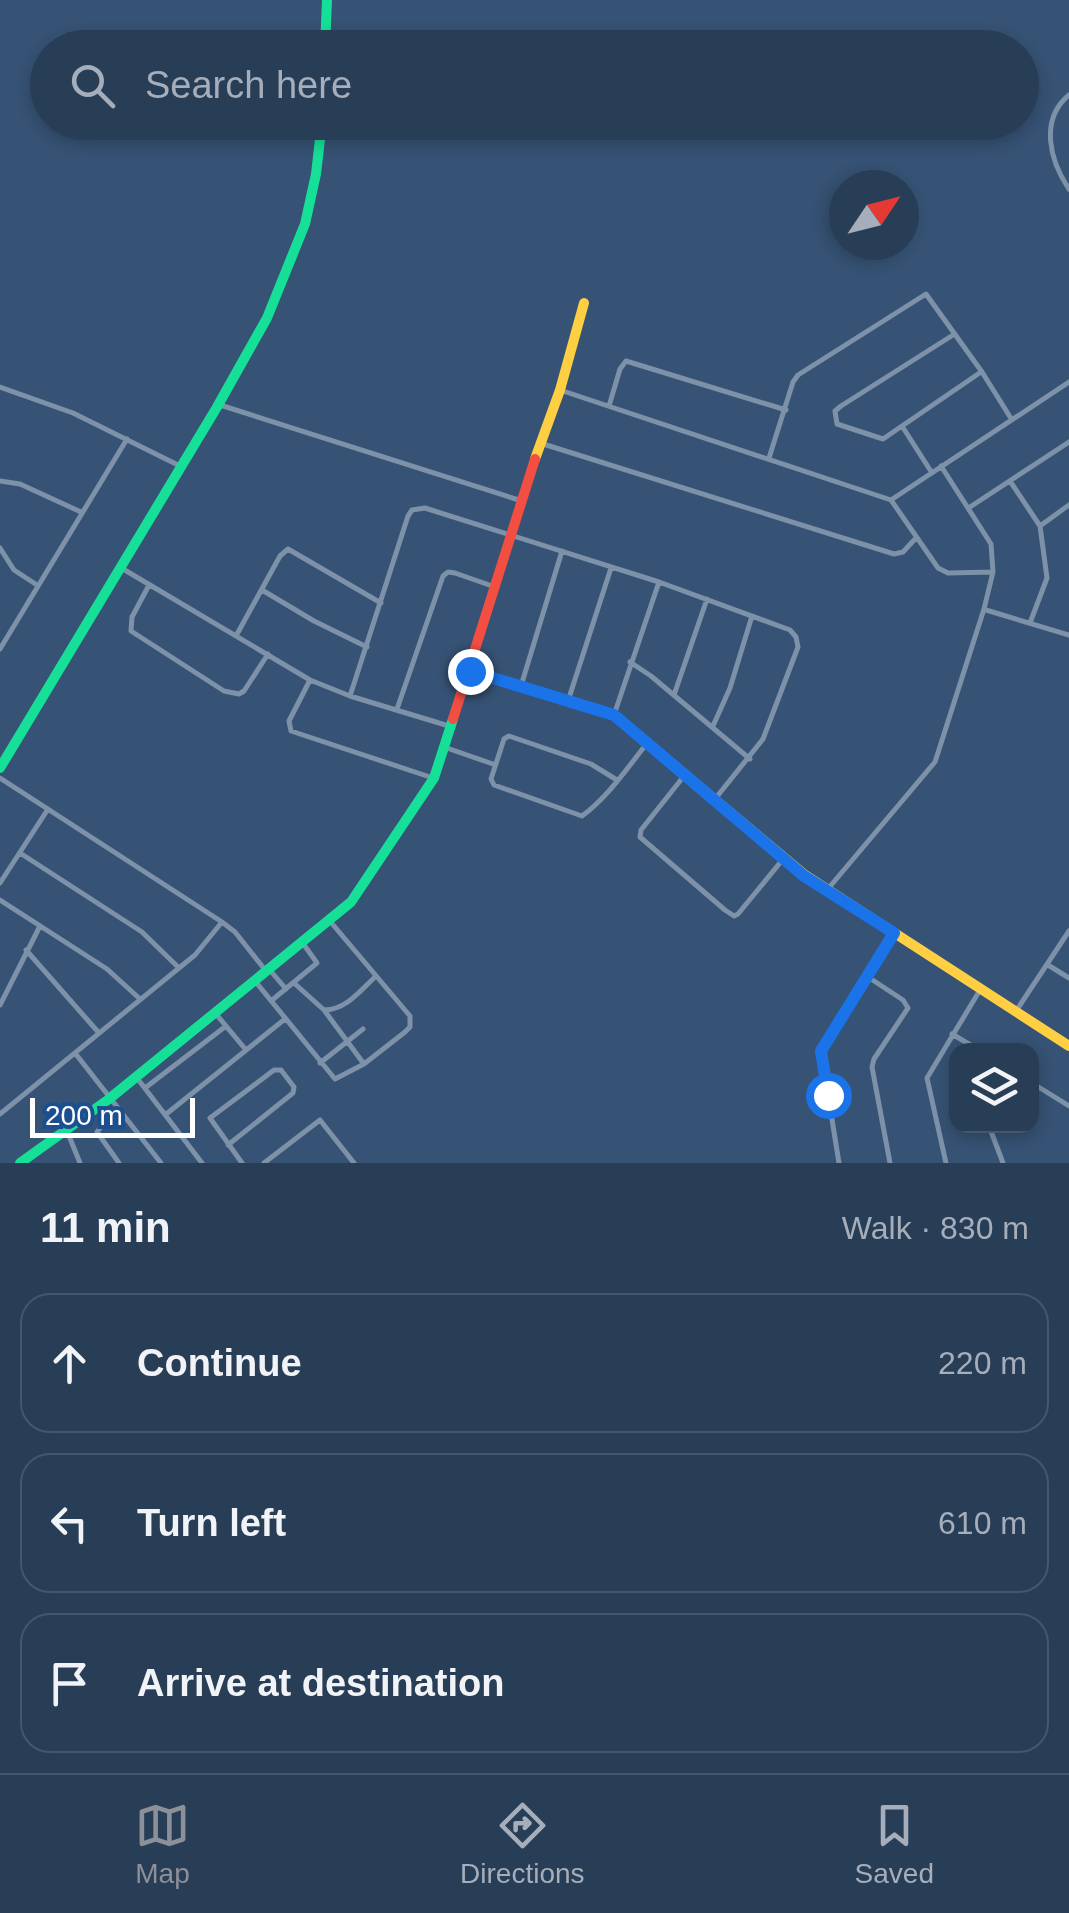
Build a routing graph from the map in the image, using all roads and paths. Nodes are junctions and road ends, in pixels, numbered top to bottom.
1 (327, 0) edge
2 (326, 30) edge
3 (1069, 95) edge
4 (319, 140) edge
5 (1069, 168) edge
6 (1060, 175) junction
7 (1069, 189) edge
8 (584, 303) dead end
9 (953, 335) junction
10 (982, 372) junction
11 (1069, 382) edge
12 (0, 388) edge
13 (560, 390) junction
14 (218, 405) junction
15 (609, 406) junction
16 (786, 410) junction
17 (1012, 420) junction
18 (902, 426) junction
19 (126, 439) junction
20 (1069, 442) edge
21 (540, 443) junction
22 (768, 458) junction
23 (181, 466) junction
24 (941, 466) junction
25 (932, 473) junction
26 (0, 481) edge
27 (1010, 481) junction
28 (892, 500) junction
29 (522, 501) junction
30 (1069, 506) edge
31 (970, 507) junction
32 (81, 512) junction
33 (1040, 526) junction
34 (512, 536) junction
35 (916, 538) junction
36 (0, 548) edge
37 (562, 551) junction
38 (120, 567) junction
39 (611, 568) junction
40 (993, 572) junction
41 (659, 582) junction
42 (149, 584) junction
43 (37, 585) junction
44 (495, 586) junction
45 (262, 590) junction
46 (706, 599) junction
47 (381, 603) junction
48 (984, 610) junction
49 (752, 616) junction
50 (1030, 623) junction
51 (1069, 635) edge
52 (236, 636) junction
53 (366, 647) junction
54 (0, 649) edge
55 (268, 654) junction
56 (630, 662) junction
57 (470, 671) junction
58 (310, 680) junction
59 (521, 686) junction
60 (674, 695) junction
61 (350, 696) junction
62 (568, 701) junction
63 (397, 710) junction
64 (614, 715) junction
65 (451, 726) junction
66 (712, 727) junction
67 (648, 742) junction
68 (444, 748) junction
69 (750, 759) junction
70 (495, 764) junction
71 (0, 768) edge
72 (686, 774) junction
73 (0, 778) edge
74 (434, 778) junction
75 (617, 780) junction
76 (715, 799) junction
77 (48, 809) junction
78 (20, 853) junction
79 (784, 858) junction
80 (0, 883) edge
81 (827, 890) junction
82 (0, 900) edge
83 (329, 920) junction
84 (222, 922) junction
85 (40, 926) junction
86 (1069, 931) edge
87 (894, 933) junction
88 (302, 942) junction
89 (26, 950) junction
90 (1048, 965) junction
91 (179, 968) junction
92 (268, 970) junction
93 (376, 976) junction
94 (868, 976) junction
95 (1069, 978) edge
96 (254, 981) junction
97 (294, 982) junction
98 (286, 988) junction
99 (980, 990) junction
100 (140, 999) junction
101 (271, 1001) junction
102 (0, 1005) edge
103 (324, 1010) junction
104 (1016, 1012) junction
105 (215, 1013) junction
106 (286, 1019) junction
107 (226, 1026) junction
108 (363, 1029) dead end
109 (98, 1033) junction
110 (952, 1034) junction
111 (347, 1042) junction
112 (967, 1043) edge
113 (1069, 1046) edge
114 (246, 1050) junction
115 (75, 1053) junction
116 (320, 1063) junction
117 (364, 1064) junction
118 (136, 1077) junction
119 (1039, 1087) edge
120 (145, 1088) junction
121 (112, 1103) junction
122 (1069, 1106) edge
123 (0, 1114) edge
124 (165, 1115) junction
125 (66, 1131) junction
126 (992, 1133) edge
127 (228, 1144) junction
128 (20, 1163) edge
129 (80, 1163) edge
130 (119, 1163) edge
131 (161, 1163) edge
132 (202, 1163) edge
133 (242, 1163) edge
134 (264, 1163) edge
135 (354, 1163) edge
136 (840, 1163) edge
137 (890, 1163) edge
138 (946, 1163) edge
139 (1003, 1163) edge

1 - 2 main road
3 - 6 street
4 - 14 main road
5 - 6 street
6 - 7 street
8 - 13 main road
9 - 10 street
9 - 16 street
9 - 18 street
10 - 17 street
10 - 18 street
11 - 17 street
12 - 19 street
13 - 15 street
13 - 21 main road
14 - 23 main road
14 - 29 street
15 - 16 street
15 - 22 street
16 - 22 street
17 - 24 street
18 - 25 street
19 - 23 street
19 - 32 street
20 - 27 street
21 - 29 main road
21 - 35 street
22 - 28 street
23 - 38 main road
24 - 25 street
24 - 31 street
25 - 28 street
26 - 32 street
27 - 31 street
27 - 33 street
28 - 35 street
29 - 34 main road
30 - 33 street
31 - 40 street
32 - 43 street
33 - 50 street
34 - 37 street
34 - 44 main road
34 - 47 street
35 - 40 street
36 - 43 street
37 - 39 street
37 - 59 street
38 - 42 street
38 - 71 main road
39 - 41 street
39 - 62 street
40 - 48 street
41 - 46 street
41 - 56 street
42 - 52 street
42 - 55 street
43 - 54 street
44 - 57 main road
44 - 63 street
45 - 47 street
45 - 52 street
45 - 53 street
46 - 49 street
46 - 60 street
47 - 53 street
48 - 50 street
48 - 81 street
49 - 66 street
49 - 69 street
50 - 51 street
52 - 55 street
53 - 61 street
55 - 58 street
56 - 60 street
56 - 64 street
57 - 59 main road
57 - 65 main road
58 - 61 street
58 - 74 street
59 - 62 main road
60 - 66 street
61 - 63 street
62 - 64 main road
63 - 65 street
64 - 67 main road
65 - 68 main road
66 - 69 street
67 - 72 main road
67 - 75 street
68 - 70 street
68 - 74 main road
69 - 76 street
70 - 75 street
70 - 75 street
72 - 76 main road
72 - 79 street
73 - 77 street
74 - 83 main road
76 - 79 main road
77 - 78 street
77 - 84 street
78 - 80 street
78 - 91 street
79 - 81 main road
81 - 87 main road
82 - 85 street
83 - 88 main road
83 - 93 street
84 - 91 street
84 - 92 street
85 - 89 street
85 - 100 street
86 - 90 street
87 - 94 street
87 - 99 main road
88 - 92 main road
88 - 97 street
89 - 102 street
89 - 109 street
90 - 95 street
90 - 104 street
91 - 100 street
92 - 96 main road
92 - 98 street
93 - 103 street
93 - 117 street
94 - 136 street
94 - 137 street
96 - 101 street
96 - 105 main road
97 - 98 street
97 - 103 street
98 - 101 street
99 - 104 main road
99 - 110 street
100 - 109 street
101 - 106 street
103 - 111 street
104 - 113 main road
105 - 107 street
105 - 118 main road
106 - 114 street
106 - 116 street
107 - 114 street
107 - 120 street
108 - 111 street
109 - 115 street
110 - 112 street
110 - 138 street
111 - 116 street
111 - 117 street
114 - 124 street
115 - 121 street
115 - 123 street
116 - 117 street
118 - 120 street
118 - 121 main road
119 - 122 street
120 - 124 street
121 - 125 main road
121 - 130 street
121 - 131 street
124 - 132 street
125 - 128 main road
125 - 129 street
126 - 139 street
127 - 127 street
127 - 133 street
134 - 135 street

